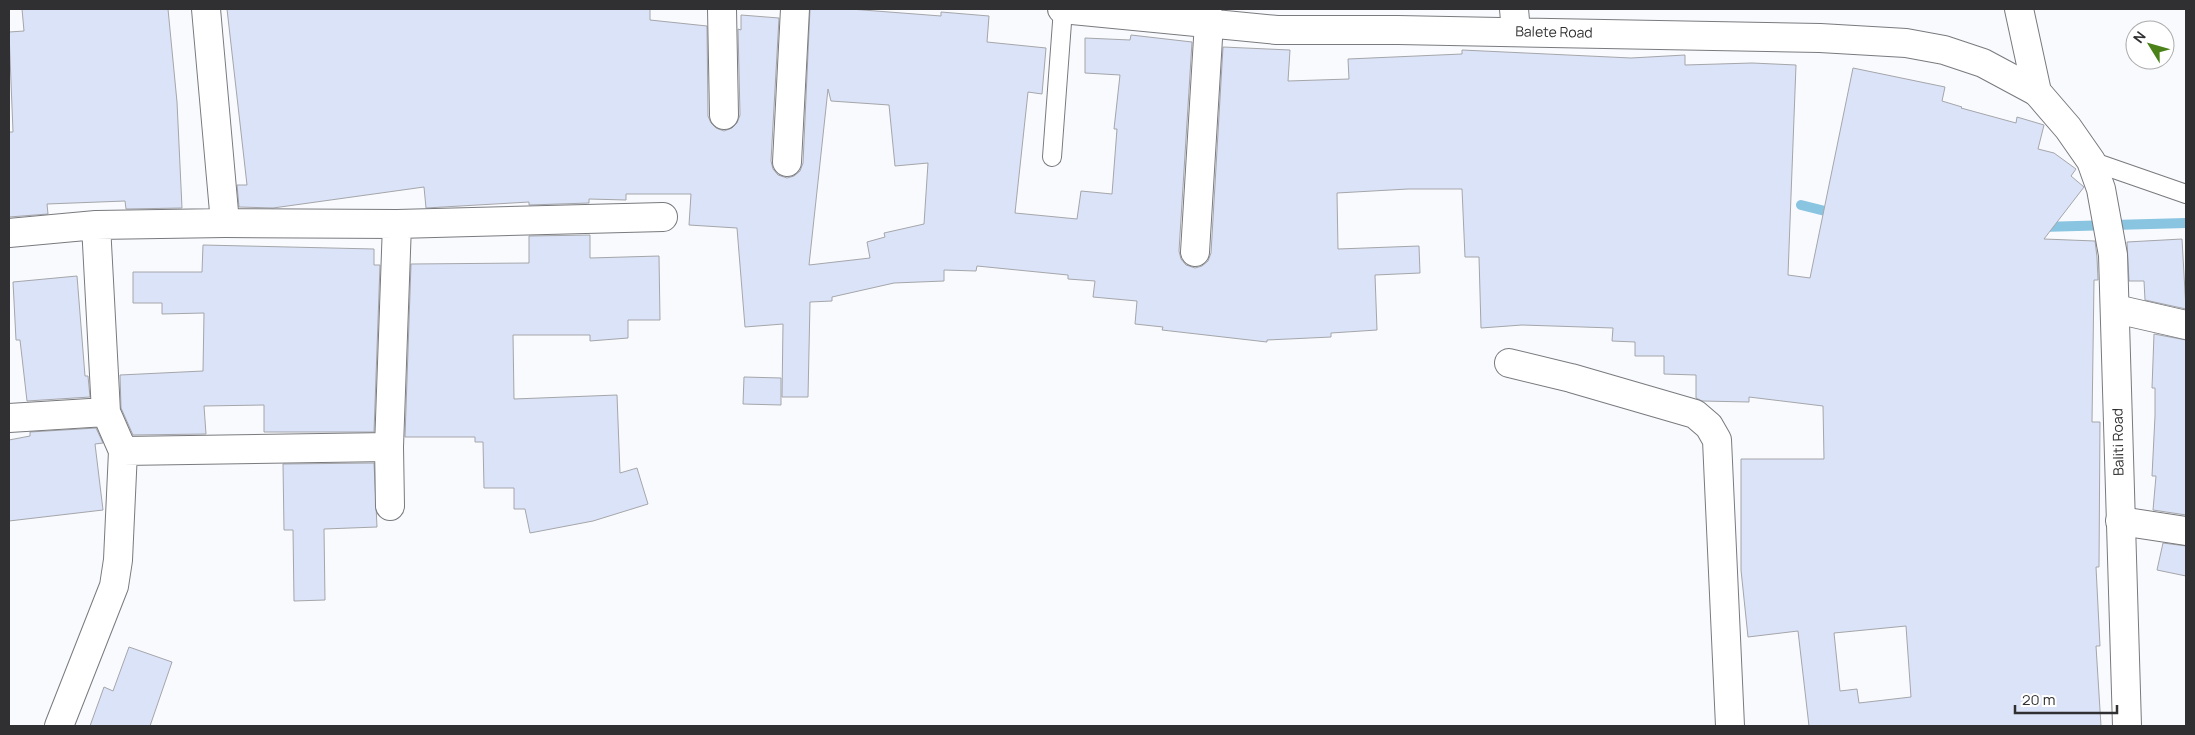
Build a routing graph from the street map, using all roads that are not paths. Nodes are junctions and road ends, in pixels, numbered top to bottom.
1 (206, 9) edge
2 (722, 9) edge
3 (795, 9) edge
4 (1062, 9) edge
5 (2019, 9) edge
6 (1208, 16) edge
7 (1275, 19) edge
8 (1397, 19) edge
9 (1515, 20) edge
10 (2037, 92) junction
11 (724, 115) dead end
12 (1052, 157) dead end
13 (2090, 160) junction
14 (787, 162) dead end
15 (2186, 194) edge
16 (663, 217) dead end
17 (225, 223) junction
18 (397, 224) junction
19 (96, 225) junction
20 (9, 233) edge
21 (1195, 252) dead end
22 (2116, 309) junction
23 (2186, 325) edge
24 (1509, 363) dead end
25 (106, 412) junction
26 (9, 418) edge
27 (389, 447) junction
28 (123, 451) junction
29 (390, 506) dead end
30 (2120, 521) junction
31 (2186, 530) edge
32 (59, 726) edge
33 (1730, 726) edge
34 (2127, 726) edge

1 - 17 street
2 - 11 street
3 - 14 street
4 - 6 street, Balete Road
4 - 12 lane
5 - 10 street
6 - 7 street, Balete Road
6 - 21 street
7 - 8 street, Balete Road
8 - 9 street, Balete Road
9 - 10 street, Balete Road
10 - 13 street, Baliti Road
13 - 15 lane
13 - 22 street, Baliti Road
16 - 18 street
17 - 18 street
17 - 19 street
18 - 27 street
19 - 20 street
19 - 25 street
22 - 23 street
22 - 30 street, Baliti Road
24 - 33 street
25 - 26 street
25 - 28 street
27 - 28 street
27 - 29 street
28 - 32 street
30 - 31 street
30 - 34 street, Baliti Road

